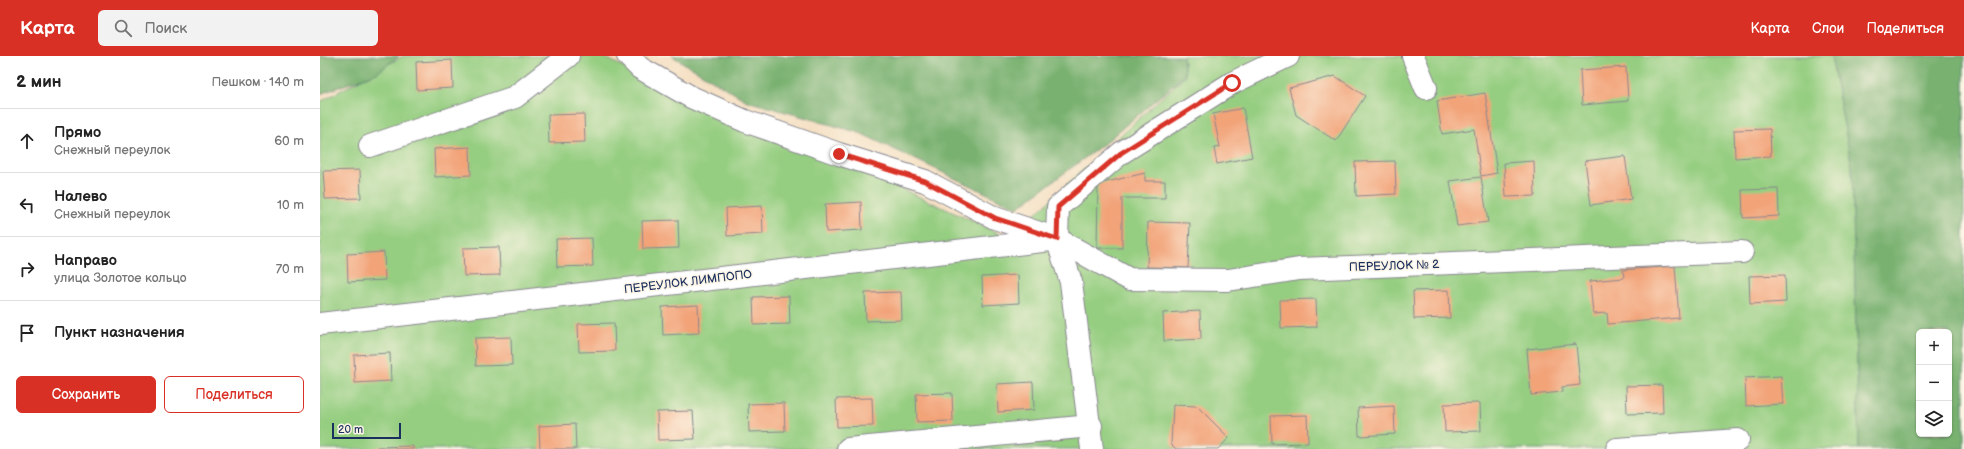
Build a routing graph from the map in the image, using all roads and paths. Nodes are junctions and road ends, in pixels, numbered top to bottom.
1 (568, 56) edge
2 (628, 56) edge
3 (1288, 56) edge
4 (1413, 56) edge
5 (1426, 88) dead end
6 (370, 146) dead end
7 (1057, 239) junction
8 (1742, 252) dead end
9 (320, 324) edge
10 (1090, 426) junction
11 (1738, 440) dead end
12 (848, 449) edge
13 (1092, 449) edge
14 (1617, 449) edge

1 - 6 street
2 - 7 street, ПЕРЕУЛОК № 2
3 - 7 street
4 - 5 street
7 - 8 street, ПЕРЕУЛОК № 2
7 - 9 street, ПЕРЕУЛОК ЛИМПОПО
7 - 10 street
10 - 12 street
10 - 13 street
11 - 14 street

